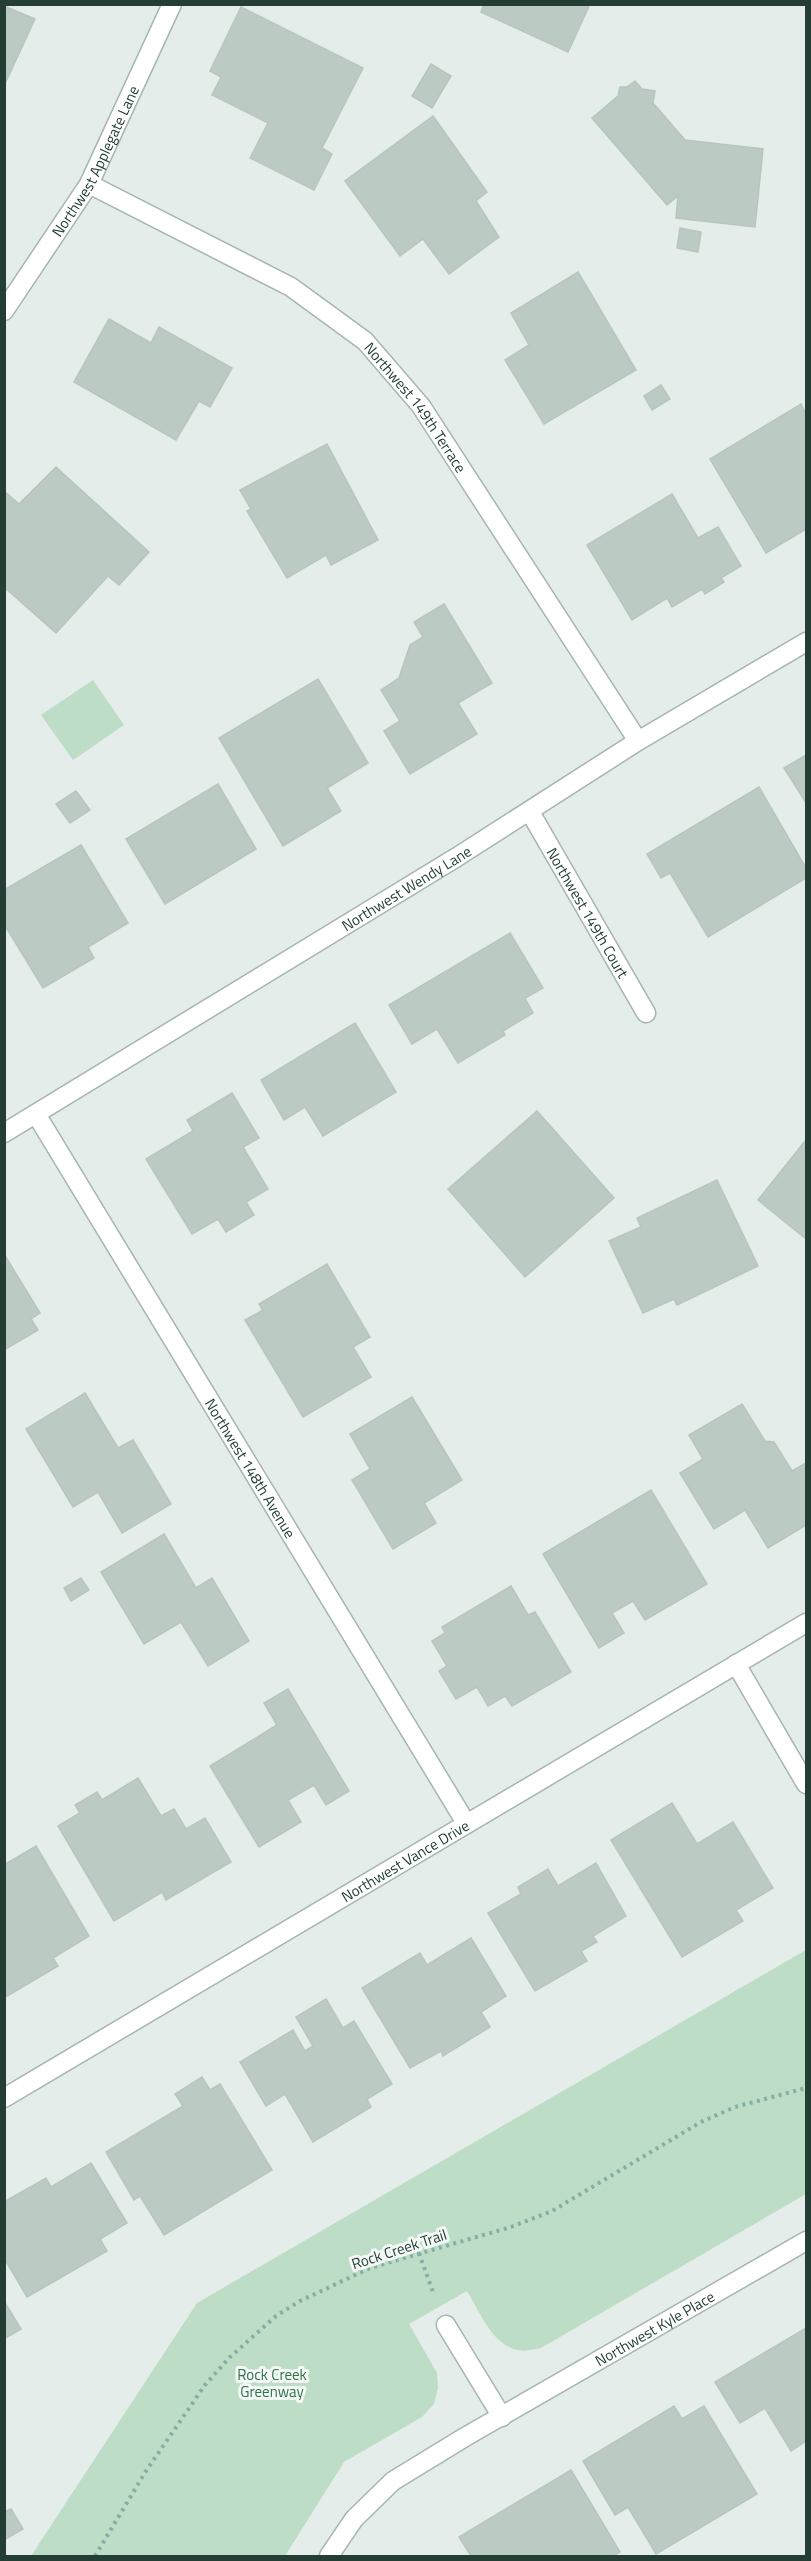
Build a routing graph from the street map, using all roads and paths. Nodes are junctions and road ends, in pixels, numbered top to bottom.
1 (172, 4) edge
2 (89, 184) junction
3 (4, 311) edge
4 (807, 642) edge
5 (638, 741) junction
6 (530, 812) junction
7 (646, 1013) dead end
8 (36, 1114) junction
9 (4, 1133) edge
10 (807, 1623) edge
11 (736, 1664) junction
12 (807, 1784) edge
13 (466, 1823) junction
14 (807, 2088) edge
15 (4, 2098) edge
16 (807, 2241) edge
17 (419, 2253) junction
18 (446, 2325) joint
19 (502, 2417) junction
20 (95, 2556) edge
21 (329, 2556) edge

1 - 2 street, Northwest Applegate Lane
2 - 3 street, Northwest Applegate Lane
2 - 5 street, Northwest 149th Terrace
4 - 5 street, Northwest Wendy Lane
5 - 6 street, Northwest Wendy Lane
6 - 7 street, Northwest 149th Court
6 - 8 street, Northwest Wendy Lane
8 - 9 street, Northwest Wendy Lane
8 - 13 street, Northwest 148th Avenue
10 - 11 street, Northwest Vance Drive
11 - 12 street
11 - 13 street, Northwest Vance Drive
13 - 15 street, Northwest Vance Drive
14 - 17 path, Rock Creek Trail
16 - 19 street, Northwest Kyle Place
17 - 18 path
17 - 20 path, Rock Creek Trail
18 - 19 street
19 - 21 street, Northwest Kyle Place

